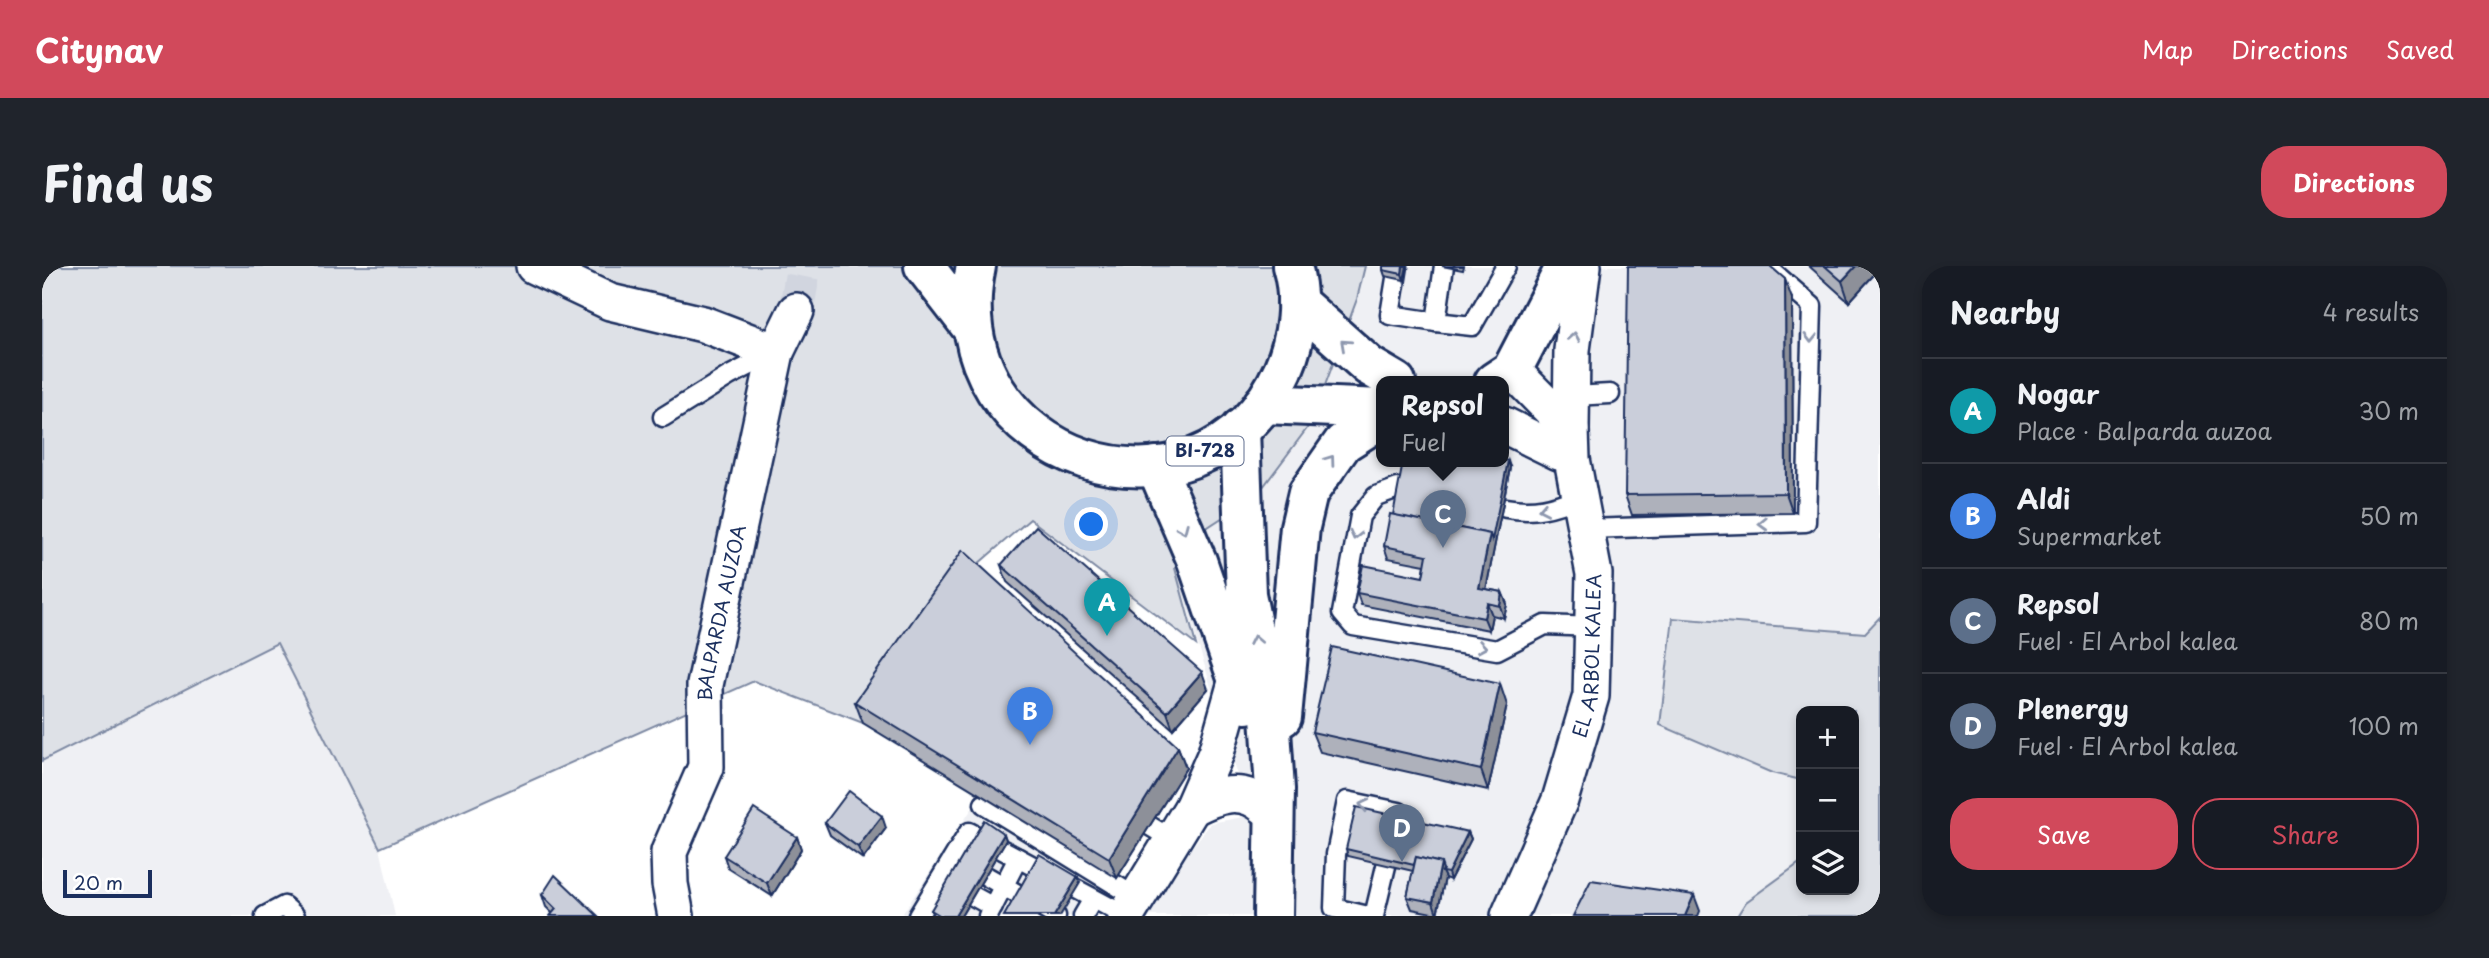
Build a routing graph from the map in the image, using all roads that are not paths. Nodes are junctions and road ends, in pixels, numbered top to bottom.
1 (534, 266) edge
2 (924, 266) edge
3 (976, 266) edge
4 (1398, 266) edge
5 (1444, 266) edge
6 (1506, 266) edge
7 (1547, 266) edge
8 (1566, 266) edge
9 (1583, 266) edge
10 (1766, 266) edge
11 (1295, 284) edge
12 (796, 311) tunnel mouth
13 (1436, 322) junction
14 (972, 328) junction
15 (776, 352) junction
16 (1386, 376) edge
17 (1503, 376) edge
18 (1509, 381) edge
19 (1610, 394) dead end
20 (1376, 409) edge
21 (1252, 416) junction
22 (663, 417) dead end
23 (1376, 422) edge
24 (1509, 427) edge
25 (1572, 428) junction
26 (1156, 466) junction
27 (1398, 488) edge
28 (1506, 508) dead end
29 (1583, 513) junction
30 (1593, 627) junction
31 (1238, 675) junction
32 (1216, 753) junction
33 (1230, 794) junction
34 (1270, 798) junction
35 (984, 804) edge
36 (1192, 808) junction
37 (1127, 812) edge
38 (1173, 840) junction
39 (954, 858) junction
40 (1018, 858) junction
41 (941, 878) junction
42 (1002, 888) junction
43 (1093, 899) junction
44 (928, 900) junction
45 (1130, 910) edge
46 (948, 911) edge
47 (990, 911) edge
48 (265, 916) edge
49 (295, 916) edge
50 (676, 916) edge
51 (918, 916) edge
52 (1056, 916) edge
53 (1083, 916) edge
54 (1273, 916) edge
55 (1368, 916) edge
56 (1374, 916) edge
57 (1509, 916) edge

1 - 15 street
2 - 14 main road
3 - 14 main road, BI-728
4 - 13 lane
5 - 13 lane
6 - 13 lane
7 - 17 lane
8 - 17 main road
25 -> 9 street, EL ARBOL KALEA
10 -> 29 lane
16 -> 11 main road
11 - 21 main road, BI-728
12 - 15 street, BALPARDA AUZOA
14 - 26 main road, BI-728
15 - 22 lane
15 - 50 street, BALPARDA AUZOA
18 - 25 street
19 - 25 lane
20 - 21 main road
21 - 26 main road, BI-728
34 -> 21 main road
34 -> 23 main road
24 - 25 street
25 - 29 street, EL ARBOL KALEA
26 -> 31 main road
27 -> 30 lane
29 -> 28 lane
29 - 30 street, EL ARBOL KALEA
30 - 57 street, EL ARBOL KALEA
31 - 32 street
31 - 34 main road
32 - 33 street
32 - 36 street
33 - 34 street
33 - 36 street
34 - 54 main road
35 - 45 lane
36 - 38 street
37 - 38 lane
38 - 45 street
39 - 40 lane
39 - 41 lane
39 - 42 lane
40 - 42 lane
40 - 43 lane
41 - 44 lane
41 - 47 lane
42 - 47 lane
42 - 52 lane
43 - 45 lane
43 - 53 lane
44 - 46 lane
44 - 51 lane
48 - 49 lane
56 -> 55 lane

